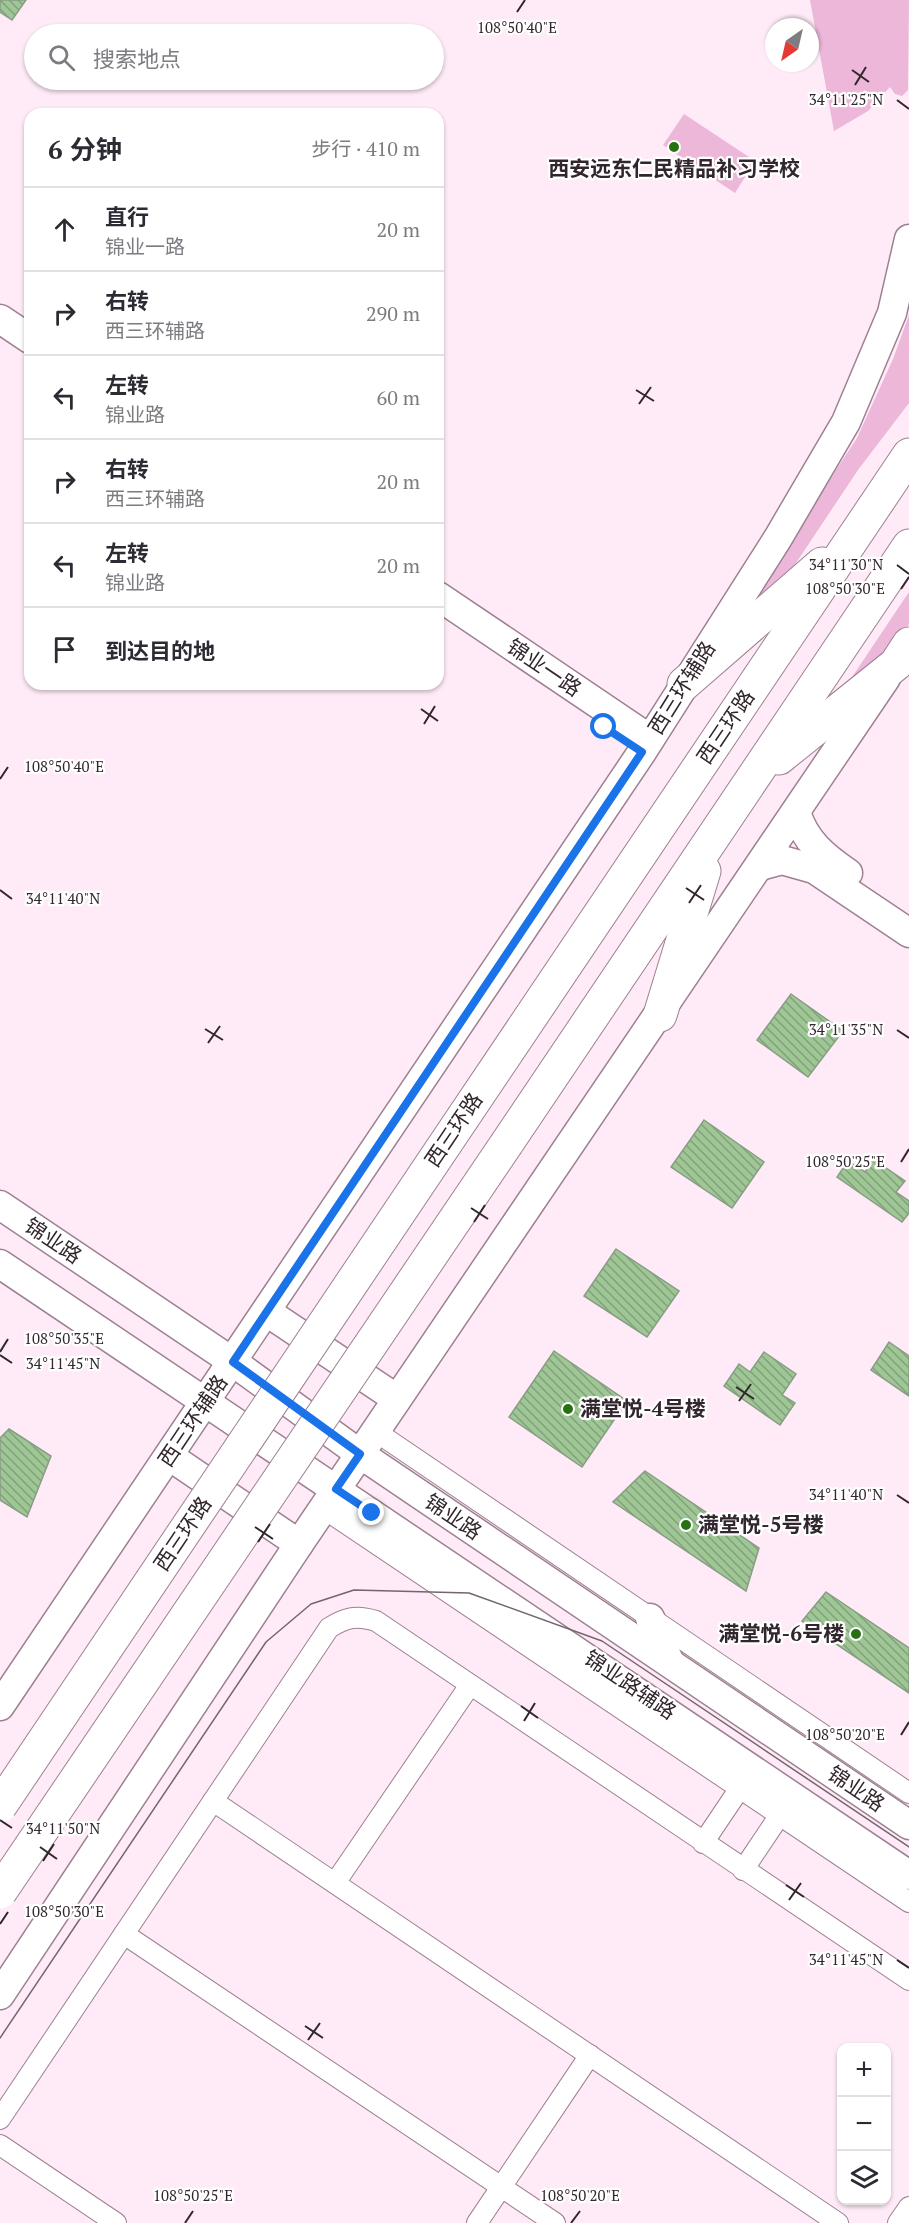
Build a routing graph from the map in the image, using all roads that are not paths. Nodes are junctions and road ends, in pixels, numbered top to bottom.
1 (909, 239) edge
2 (909, 268) edge
3 (0, 301) edge
4 (892, 313) junction
5 (24, 317) edge
6 (0, 319) edge
7 (24, 335) edge
8 (909, 455) edge
9 (855, 535) junction
10 (909, 546) edge
11 (444, 600) edge
12 (444, 619) edge
13 (902, 654) edge
14 (684, 684) junction
15 (646, 746) junction
16 (754, 778) junction
17 (796, 812) junction
18 (713, 838) junction
19 (760, 866) junction
20 (909, 914) edge
21 (909, 933) edge
22 (660, 1015) junction
23 (0, 1205) edge
24 (0, 1264) edge
25 (267, 1312) junction
26 (233, 1362) junction
27 (397, 1399) junction
28 (206, 1403) junction
29 (367, 1443) junction
30 (169, 1456) junction
31 (330, 1498) junction
32 (299, 1544) junction
33 (650, 1618) junction
34 (670, 1663) junction
35 (470, 1685) junction
36 (0, 1706) edge
37 (739, 1760) junction
38 (741, 1788) junction
39 (909, 1793) edge
40 (213, 1801) junction
41 (0, 1806) edge
42 (792, 1810) junction
43 (909, 1824) edge
44 (703, 1843) junction
45 (743, 1870) junction
46 (909, 1875) edge
47 (335, 1884) junction
48 (0, 1892) edge
49 (909, 1902) edge
50 (124, 1934) junction
51 (909, 1980) edge
52 (0, 1995) edge
53 (590, 2055) junction
54 (0, 2119) edge
55 (0, 2145) edge
56 (501, 2187) junction
57 (909, 2207) edge
58 (116, 2223) edge
59 (477, 2223) edge
60 (555, 2223) edge
61 (838, 2223) edge
62 (898, 2223) edge

1 - 4 main road, 西三环辅路
2 - 4 main road
3 - 5 main road
4 - 14 main road, 西三环辅路
6 - 7 main road
8 - 9 highway, 西三环路
9 - 14 highway
9 - 41 highway, 西三环路, bridge
10 - 16 highway
11 - 15 main road, 锦业一路
12 - 15 main road, 锦业一路
13 - 16 highway
13 - 17 main road
14 - 15 main road, 西三环辅路
15 - 25 main road, 西三环辅路
16 - 18 highway
17 - 19 main road
17 - 20 main road
18 - 22 highway
18 - 48 highway, bridge
19 - 21 main road
19 - 22 main road
22 - 27 main road
23 - 26 main road, 锦业路
24 - 28 main road, 锦业路
25 - 26 main road, 西三环辅路
25 - 27 main road
26 - 28 main road, 西三环辅路
26 - 29 main road, 锦业路
27 - 29 main road
28 - 30 main road, 西三环辅路
28 - 31 main road, 锦业路
29 - 31 main road
29 - 33 street
29 - 34 main road, 锦业路
30 - 32 main road
30 - 36 main road, 西三环辅路
31 - 32 main road
31 - 37 main road, 锦业路
31 - 38 street, 锦业路辅路
32 - 52 main road
33 - 34 main road
33 - 39 street
34 - 43 main road, 锦业路
35 - 40 street
35 - 44 street
35 - 47 street
37 - 38 street
37 - 42 main road, 锦业路
38 - 42 street, 锦业路辅路
38 - 44 street
40 - 47 street
40 - 50 street
42 - 45 street
42 - 46 main road, 锦业路
42 - 49 street, 锦业路辅路
44 - 45 street
45 - 51 street
47 - 53 street
50 - 54 street
50 - 56 street
53 - 56 street
53 - 61 street
55 - 58 street
56 - 59 street
56 - 60 street
57 - 62 street

